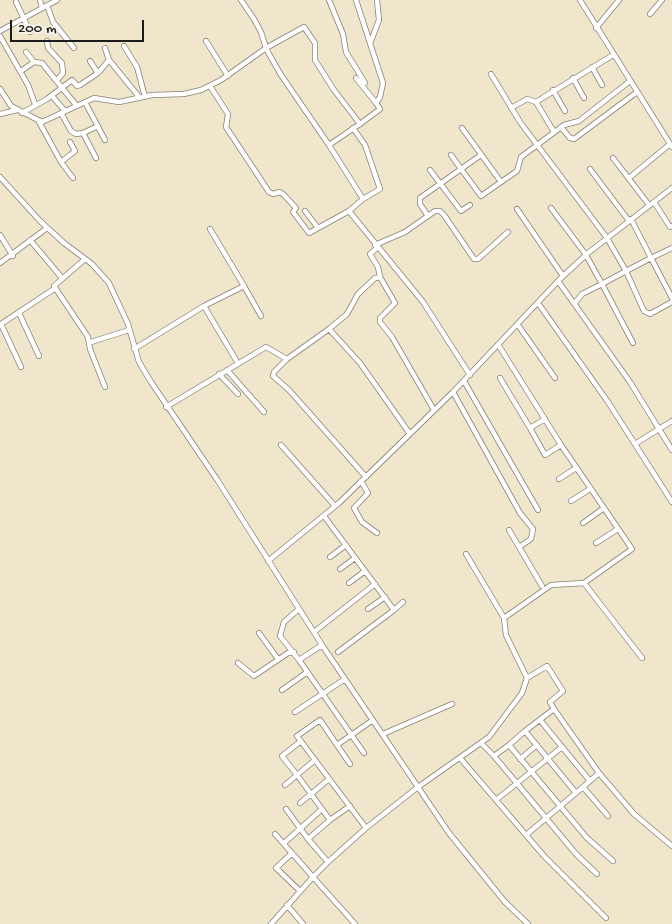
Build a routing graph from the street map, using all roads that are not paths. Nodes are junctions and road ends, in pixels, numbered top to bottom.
1 (40, 0) edge
2 (56, 0) edge
3 (241, 0) edge
4 (329, 0) edge
5 (356, 0) edge
6 (377, 0) edge
7 (580, 0) edge
8 (662, 0) edge
9 (618, 1) edge
10 (16, 2) dead end
11 (48, 5) junction
12 (42, 8) junction
13 (650, 14) dead end
14 (23, 19) junction
15 (596, 28) junction
16 (0, 32) edge
17 (30, 32) dead end
18 (0, 36) edge
19 (47, 41) dead end
20 (206, 41) dead end
21 (371, 41) junction
22 (124, 46) dead end
23 (74, 48) dead end
24 (105, 48) dead end
25 (266, 48) junction
26 (26, 52) dead end
27 (613, 55) junction
28 (109, 60) junction
29 (34, 62) junction
30 (90, 62) dead end
31 (592, 67) junction
32 (21, 71) junction
33 (98, 73) junction
34 (491, 74) dead end
35 (228, 76) junction
36 (356, 78) dead end
37 (573, 78) junction
38 (57, 80) junction
39 (630, 82) junction
40 (365, 83) dead end
41 (602, 84) dead end
42 (62, 86) junction
43 (210, 86) junction
44 (0, 89) edge
45 (553, 90) junction
46 (637, 92) junction
47 (52, 96) junction
48 (142, 97) junction
49 (584, 98) dead end
50 (85, 102) junction
51 (536, 102) junction
52 (376, 103) junction
53 (35, 104) junction
54 (76, 105) junction
55 (511, 108) junction
56 (17, 110) junction
57 (565, 111) dead end
58 (22, 112) junction
59 (63, 112) junction
60 (0, 114) edge
61 (38, 120) junction
62 (360, 124) junction
63 (98, 126) junction
64 (561, 127) junction
65 (353, 128) junction
66 (462, 128) dead end
67 (554, 132) junction
68 (84, 134) junction
69 (106, 140) dead end
70 (70, 142) dead end
71 (329, 145) junction
72 (538, 145) junction
73 (671, 146) edge
74 (451, 155) dead end
75 (482, 155) junction
76 (96, 158) dead end
77 (613, 158) dead end
78 (60, 162) junction
79 (461, 169) junction
80 (590, 169) dead end
81 (430, 170) dead end
82 (0, 176) edge
83 (73, 178) dead end
84 (630, 178) junction
85 (502, 182) junction
86 (441, 183) junction
87 (672, 188) edge
88 (363, 199) junction
89 (654, 202) junction
90 (470, 205) dead end
91 (649, 205) junction
92 (551, 208) dead end
93 (517, 209) dead end
94 (305, 211) dead end
95 (349, 211) junction
96 (428, 216) junction
97 (630, 220) junction
98 (48, 228) junction
99 (318, 228) junction
100 (671, 228) edge
101 (210, 230) dead end
102 (508, 232) dead end
103 (0, 235) edge
104 (607, 238) junction
105 (30, 240) junction
106 (376, 247) junction
107 (672, 248) edge
108 (586, 255) junction
109 (13, 256) junction
110 (651, 258) junction
111 (85, 259) junction
112 (0, 263) edge
113 (626, 271) junction
114 (563, 276) junction
115 (380, 277) junction
116 (62, 278) junction
117 (558, 281) junction
118 (602, 284) junction
119 (244, 286) junction
120 (54, 289) junction
121 (672, 298) edge
122 (672, 302) edge
123 (538, 303) junction
124 (575, 303) junction
125 (204, 306) junction
126 (19, 313) junction
127 (261, 316) dead end
128 (0, 324) edge
129 (518, 325) junction
130 (329, 329) junction
131 (129, 330) junction
132 (90, 342) junction
133 (633, 343) dead end
134 (499, 346) junction
135 (134, 349) junction
136 (39, 356) dead end
137 (287, 359) junction
138 (236, 360) dead end
139 (21, 367) dead end
140 (227, 370) junction
141 (219, 374) junction
142 (470, 375) junction
143 (500, 378) dead end
144 (555, 378) dead end
145 (464, 381) junction
146 (105, 387) dead end
147 (453, 392) junction
148 (238, 394) dead end
149 (166, 407) junction
150 (434, 410) junction
151 (264, 412) dead end
152 (545, 419) junction
153 (672, 421) edge
154 (530, 428) junction
155 (659, 429) junction
156 (410, 434) junction
157 (635, 444) junction
158 (281, 445) dead end
159 (561, 445) junction
160 (672, 450) edge
161 (576, 468) junction
162 (363, 479) junction
163 (558, 479) dead end
164 (590, 488) junction
165 (571, 501) dead end
166 (672, 502) edge
167 (335, 506) junction
168 (604, 508) junction
169 (538, 510) dead end
170 (324, 516) junction
171 (583, 522) dead end
172 (618, 529) junction
173 (509, 530) dead end
174 (377, 533) dead end
175 (596, 543) dead end
176 (346, 545) junction
177 (519, 547) junction
178 (466, 554) dead end
179 (330, 557) dead end
180 (355, 558) junction
181 (268, 562) junction
182 (340, 569) dead end
183 (365, 571) junction
184 (349, 583) dead end
185 (584, 583) junction
186 (375, 584) junction
187 (542, 586) dead end
188 (385, 597) junction
189 (403, 602) dead end
190 (299, 609) junction
191 (368, 609) dead end
192 (394, 610) junction
193 (504, 618) junction
194 (314, 632) junction
195 (259, 633) dead end
196 (322, 645) junction
197 (294, 652) junction
198 (338, 652) dead end
199 (642, 658) dead end
200 (278, 659) junction
201 (298, 660) junction
202 (238, 663) dead end
203 (306, 673) junction
204 (527, 678) junction
205 (345, 679) junction
206 (282, 690) dead end
207 (322, 695) junction
208 (452, 704) dead end
209 (554, 709) junction
210 (295, 712) dead end
211 (373, 720) junction
212 (540, 720) junction
213 (525, 731) junction
214 (351, 734) junction
215 (383, 734) junction
216 (301, 741) junction
217 (481, 743) junction
218 (336, 745) junction
219 (509, 745) junction
220 (537, 745) junction
221 (562, 747) junction
222 (364, 754) dead end
223 (494, 756) junction
224 (460, 758) junction
225 (548, 758) junction
226 (520, 759) junction
227 (315, 760) junction
228 (350, 764) dead end
229 (531, 772) junction
230 (599, 773) junction
231 (297, 774) junction
232 (329, 779) junction
233 (590, 781) junction
234 (285, 784) dead end
235 (517, 784) junction
236 (418, 787) junction
237 (583, 787) junction
238 (576, 793) junction
239 (311, 794) junction
240 (496, 800) junction
241 (300, 802) dead end
242 (350, 806) junction
243 (560, 806) junction
244 (286, 809) dead end
245 (322, 809) junction
246 (608, 816) dead end
247 (546, 818) junction
248 (330, 820) junction
249 (366, 828) junction
250 (301, 829) junction
251 (275, 834) dead end
252 (526, 834) junction
253 (308, 839) junction
254 (284, 844) junction
255 (672, 846) edge
256 (292, 853) junction
257 (613, 861) dead end
258 (328, 862) junction
259 (597, 874) dead end
260 (313, 877) junction
261 (300, 891) junction
262 (287, 905) junction
263 (606, 918) dead end
264 (272, 924) edge
265 (303, 924) edge
266 (355, 924) edge
267 (528, 924) edge

1 - 12 street
2 - 11 street
3 - 25 street
4 - 40 street
5 - 21 street
6 - 21 street
7 - 15 street
8 - 13 street
9 - 15 street
10 - 14 street
11 - 12 street
11 - 23 street
12 - 14 street
14 - 16 street
14 - 17 street
15 - 27 street
18 - 32 street
19 - 38 street
20 - 35 street
21 - 52 street
22 - 48 street
24 - 28 street
25 - 35 street
25 - 62 street
25 - 71 street
26 - 29 street
27 - 31 street
27 - 39 street
28 - 33 street
28 - 48 street
29 - 32 street
29 - 38 street
30 - 33 street
31 - 37 street
31 - 41 street
32 - 53 street
33 - 42 street
34 - 55 street
35 - 43 street
36 - 52 street
37 - 45 street
37 - 49 street
38 - 42 street
39 - 46 street
39 - 64 street
42 - 47 street
42 - 54 street
43 - 48 street
43 - 99 street
44 - 56 street
45 - 51 street
45 - 57 street
46 - 64 street
46 - 73 street
47 - 53 street
47 - 59 street
48 - 50 street
50 - 54 street
50 - 63 street
51 - 55 street
51 - 67 street
52 - 62 street
53 - 58 street
54 - 59 street
55 - 72 street
56 - 58 street
56 - 60 street
58 - 61 street
59 - 61 street
59 - 68 street
61 - 78 street
62 - 65 street
63 - 68 street
63 - 69 street
64 - 67 street
65 - 71 street
65 - 88 street
66 - 75 street
67 - 72 street
68 - 76 street
70 - 78 street
71 - 88 street
72 - 85 street
72 - 104 street
73 - 84 street
74 - 79 street
75 - 79 street
75 - 85 street
77 - 84 street
78 - 83 street
79 - 85 street
79 - 86 street
80 - 97 street
81 - 86 street
82 - 98 street
84 - 91 street
86 - 90 street
86 - 96 street
87 - 89 street
88 - 95 street
89 - 91 street
89 - 100 street
91 - 97 street
92 - 108 street
93 - 114 street
94 - 99 street
95 - 99 street
95 - 106 street
96 - 102 street
96 - 106 street
97 - 104 street
97 - 110 street
98 - 105 street
98 - 111 street
101 - 119 street
103 - 109 street
104 - 108 street
104 - 113 street
105 - 109 street
105 - 116 street
106 - 115 street
106 - 142 street
107 - 110 street
108 - 114 street
108 - 118 street
109 - 112 street
110 - 113 street
110 - 121 street
111 - 116 street
111 - 131 street
113 - 118 street
113 - 122 street
114 - 117 street
115 - 130 street
115 - 150 street
116 - 120 street
117 - 123 street
117 - 124 street
118 - 124 street
118 - 133 street
119 - 125 street
119 - 127 street
120 - 126 street
120 - 132 street
123 - 129 street
123 - 157 street
124 - 155 street
125 - 135 street
125 - 138 street
126 - 128 street
126 - 136 street
128 - 139 street
129 - 134 street
129 - 144 street
130 - 137 street
130 - 156 street
131 - 132 street
131 - 135 street
132 - 146 street
134 - 142 street
134 - 152 street
135 - 149 street
137 - 140 street
137 - 162 street
140 - 141 street
140 - 151 street
141 - 148 street
141 - 149 street
142 - 145 street
143 - 154 street
145 - 147 street
145 - 169 street
147 - 150 street
147 - 177 street
149 - 181 street
150 - 156 street
152 - 154 street
152 - 159 street
153 - 155 street
154 - 159 street
155 - 157 street
155 - 160 street
156 - 162 street
157 - 166 street
158 - 167 street
159 - 161 street
161 - 163 street
161 - 164 street
162 - 167 street
162 - 174 street
164 - 165 street
164 - 168 street
167 - 170 street
168 - 171 street
168 - 172 street
170 - 176 street
170 - 181 street
172 - 175 street
172 - 185 street
173 - 177 street
176 - 179 street
176 - 180 street
177 - 187 street
178 - 193 street
180 - 182 street
180 - 183 street
181 - 190 street
183 - 184 street
183 - 186 street
185 - 193 street
185 - 199 street
186 - 188 street
186 - 194 street
188 - 191 street
188 - 192 street
189 - 192 street
190 - 194 street
190 - 197 street
192 - 198 street
193 - 204 street
194 - 196 street
195 - 200 street
196 - 201 street
196 - 205 street
197 - 200 street
197 - 201 street
200 - 202 street
201 - 203 street
203 - 206 street
203 - 207 street
204 - 209 street
204 - 217 street
205 - 207 street
205 - 211 street
207 - 210 street
207 - 214 street
208 - 215 street
209 - 212 street
209 - 230 street
211 - 214 street
211 - 215 street
212 - 213 street
212 - 221 street
213 - 219 street
213 - 220 street
214 - 218 street
214 - 222 street
215 - 236 street
216 - 218 street
216 - 227 street
216 - 231 street
217 - 223 street
217 - 224 street
218 - 228 street
219 - 223 street
219 - 226 street
220 - 225 street
220 - 226 street
221 - 225 street
221 - 233 street
223 - 235 street
224 - 236 street
224 - 240 street
225 - 229 street
225 - 238 street
226 - 229 street
227 - 231 street
227 - 232 street
229 - 235 street
229 - 243 street
230 - 233 street
230 - 255 street
231 - 234 street
231 - 239 street
232 - 239 street
232 - 242 street
233 - 237 street
235 - 240 street
235 - 247 street
236 - 249 street
236 - 267 street
237 - 238 street
237 - 246 street
238 - 243 street
239 - 241 street
239 - 245 street
240 - 252 street
242 - 248 street
242 - 249 street
243 - 247 street
243 - 257 street
244 - 250 street
245 - 248 street
245 - 250 street
247 - 252 street
247 - 259 street
248 - 253 street
249 - 258 street
250 - 253 street
250 - 254 street
251 - 254 street
252 - 263 street
253 - 258 street
254 - 256 street
256 - 260 street
256 - 261 street
258 - 260 street
260 - 261 street
260 - 266 street
261 - 262 street
262 - 264 street
262 - 265 street

